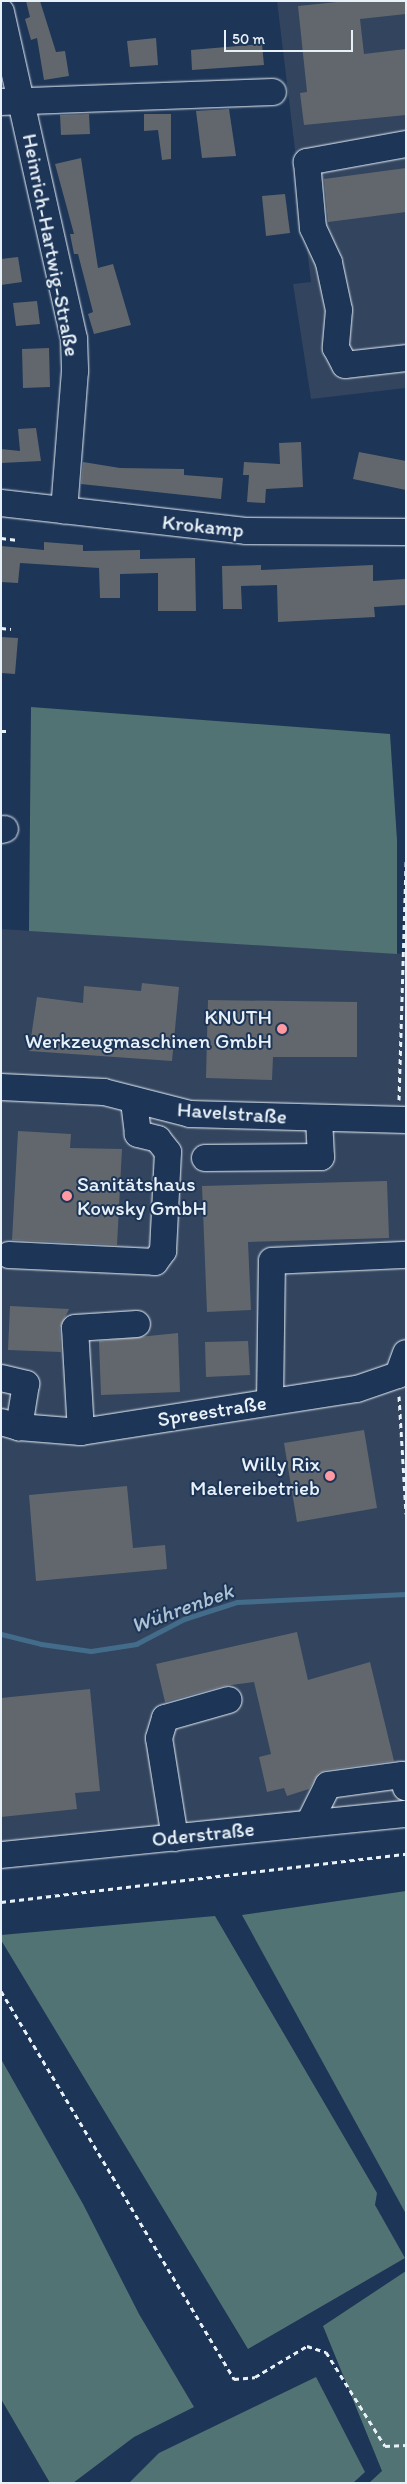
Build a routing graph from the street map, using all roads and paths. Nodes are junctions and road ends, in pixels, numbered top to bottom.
1 (1, 12) edge
2 (273, 92) dead end
3 (11, 101) edge
4 (406, 144) edge
5 (406, 358) edge
6 (1, 503) edge
7 (64, 511) junction
8 (406, 532) edge
9 (1, 538) edge
10 (18, 540) dead end
11 (1, 628) edge
12 (11, 629) dead end
13 (406, 858) edge
14 (1, 1087) edge
15 (134, 1100) junction
16 (319, 1118) junction
17 (402, 1120) edge
18 (206, 1158) dead end
19 (9, 1255) dead end
20 (406, 1255) edge
21 (136, 1324) dead end
22 (403, 1366) edge
23 (1, 1378) edge
24 (270, 1402) junction
25 (10, 1424) edge
26 (82, 1432) junction
27 (406, 1514) edge
28 (228, 1700) dead end
29 (406, 1787) edge
30 (406, 1814) edge
31 (309, 1823) junction
32 (175, 1838) junction
33 (406, 1854) edge
34 (1, 1855) edge
35 (1, 1902) edge
36 (1, 1991) edge
37 (406, 2445) edge

1 - 3 street, Heinrich-Hartwig-Straße
2 - 3 street
3 - 7 street, Heinrich-Hartwig-Straße
4 - 5 street
6 - 7 street, Krokamp
7 - 8 street, Krokamp
9 - 10 path
11 - 12 path
13 - 17 path
14 - 15 street, Havelstraße
15 - 16 street, Havelstraße
15 - 19 street
16 - 17 street, Havelstraße
16 - 18 street
20 - 24 street
21 - 26 street
22 - 24 street, Spreestraße
22 - 27 path
23 - 25 street
24 - 26 street, Spreestraße
25 - 26 street, Spreestraße
28 - 32 street
29 - 31 street
30 - 31 street, Oderstraße
31 - 32 street, Oderstraße
32 - 34 street, Oderstraße
33 - 35 path
36 - 37 path

